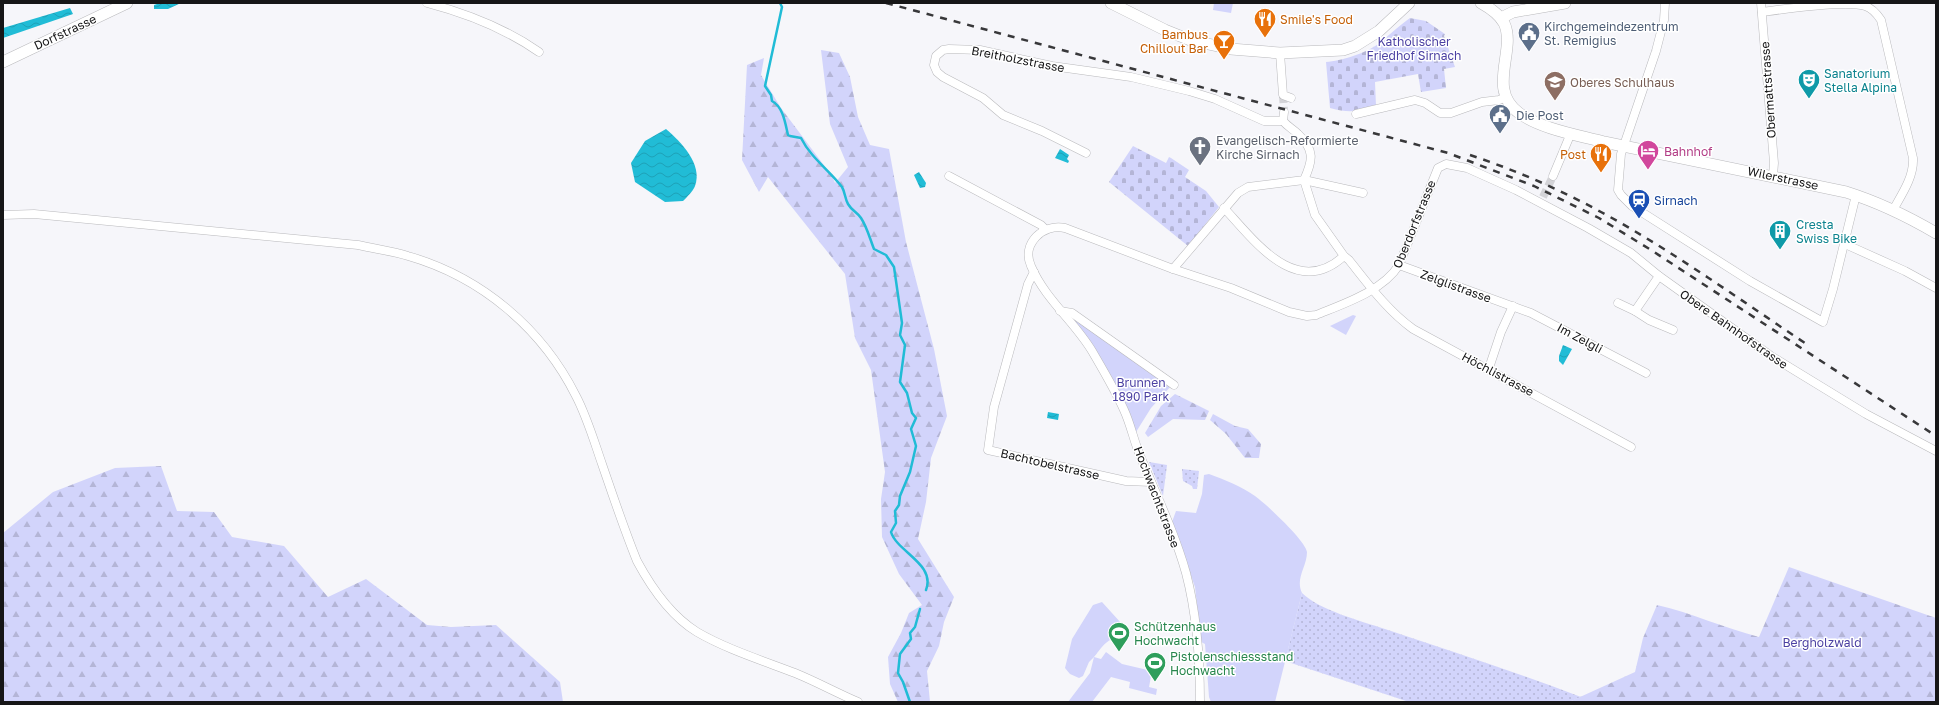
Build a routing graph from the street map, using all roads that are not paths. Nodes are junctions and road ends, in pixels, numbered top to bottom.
1 (127, 3) edge
2 (427, 3) edge
3 (1111, 3) edge
4 (1409, 3) edge
5 (1481, 3) edge
6 (1565, 3) edge
7 (1665, 3) edge
8 (1761, 3) edge
9 (1521, 6) edge
10 (1762, 12) junction
11 (1501, 18) junction
12 (539, 52) dead end
13 (1280, 53) junction
14 (3, 62) edge
15 (1287, 97) tunnel mouth
16 (1507, 97) junction
17 (1284, 112) tunnel mouth
18 (1356, 114) dead end
19 (1283, 121) junction
20 (1571, 133) junction
21 (1623, 146) junction
22 (1086, 153) dead end
23 (949, 176) dead end
24 (1553, 176) tunnel mouth
25 (1773, 176) junction
26 (1304, 180) junction
27 (1363, 193) dead end
28 (1856, 195) junction
29 (1542, 200) joint
30 (1224, 208) junction
31 (1894, 210) junction
32 (3, 215) edge
33 (1045, 229) junction
34 (1936, 233) edge
35 (1845, 244) junction
36 (1344, 256) junction
37 (1399, 265) junction
38 (1173, 269) junction
39 (1034, 272) junction
40 (1659, 276) junction
41 (1936, 288) edge
42 (1373, 289) junction
43 (1618, 303) dead end
44 (1513, 306) junction
45 (1060, 311) junction
46 (1635, 311) junction
47 (1673, 330) dead end
48 (1489, 368) junction
49 (1646, 373) dead end
50 (1174, 385) dead end
51 (1631, 447) dead end
52 (1936, 452) edge
53 (1151, 482) junction
54 (858, 702) edge
55 (1200, 702) edge

1 - 14 main road, Dorfstrasse
2 - 12 street
3 - 13 main road
4 - 13 main road
5 - 11 main road
6 - 9 main road
7 - 21 street
8 - 10 street, Obermattstrasse
9 - 11 main road
10 - 25 street, Obermattstrasse
10 - 31 street
11 - 16 main road
13 - 15 street
16 - 18 street
16 - 20 main road
17 - 19 street
19 - 22 street, Breitholzstrasse
19 - 26 street
20 - 21 main road, Wilerstrasse
20 - 24 street
21 - 25 main road, Wilerstrasse
21 - 35 street
23 - 33 street
25 - 28 main road, Wilerstrasse
26 - 27 street
26 - 30 street
26 - 36 street, Höchlistrasse
28 - 31 main road, Wilerstrasse
28 - 35 street
29 - 37 street, Oberdorfstrasse
29 - 40 street, Obere Bahnhofstrasse
30 - 36 street
30 - 38 street
31 - 34 main road, Wilerstrasse
32 - 54 street
33 - 38 street
33 - 39 street, Hochwachtstrasse
35 - 41 street
36 - 42 street, Höchlistrasse
37 - 42 street, Oberdorfstrasse
37 - 44 street, Zelglistrasse
38 - 42 street, Oberdorfstrasse
39 - 45 street, Hochwachtstrasse
39 - 53 street, Bachtobelstrasse
40 - 46 street
40 - 52 street, Obere Bahnhofstrasse
42 - 48 street, Höchlistrasse
43 - 46 street
44 - 48 street
44 - 49 street, Im Zelgli
45 - 50 street
45 - 53 street, Hochwachtstrasse
46 - 47 street
48 - 51 street, Höchlistrasse
53 - 55 street, Hochwachtstrasse

